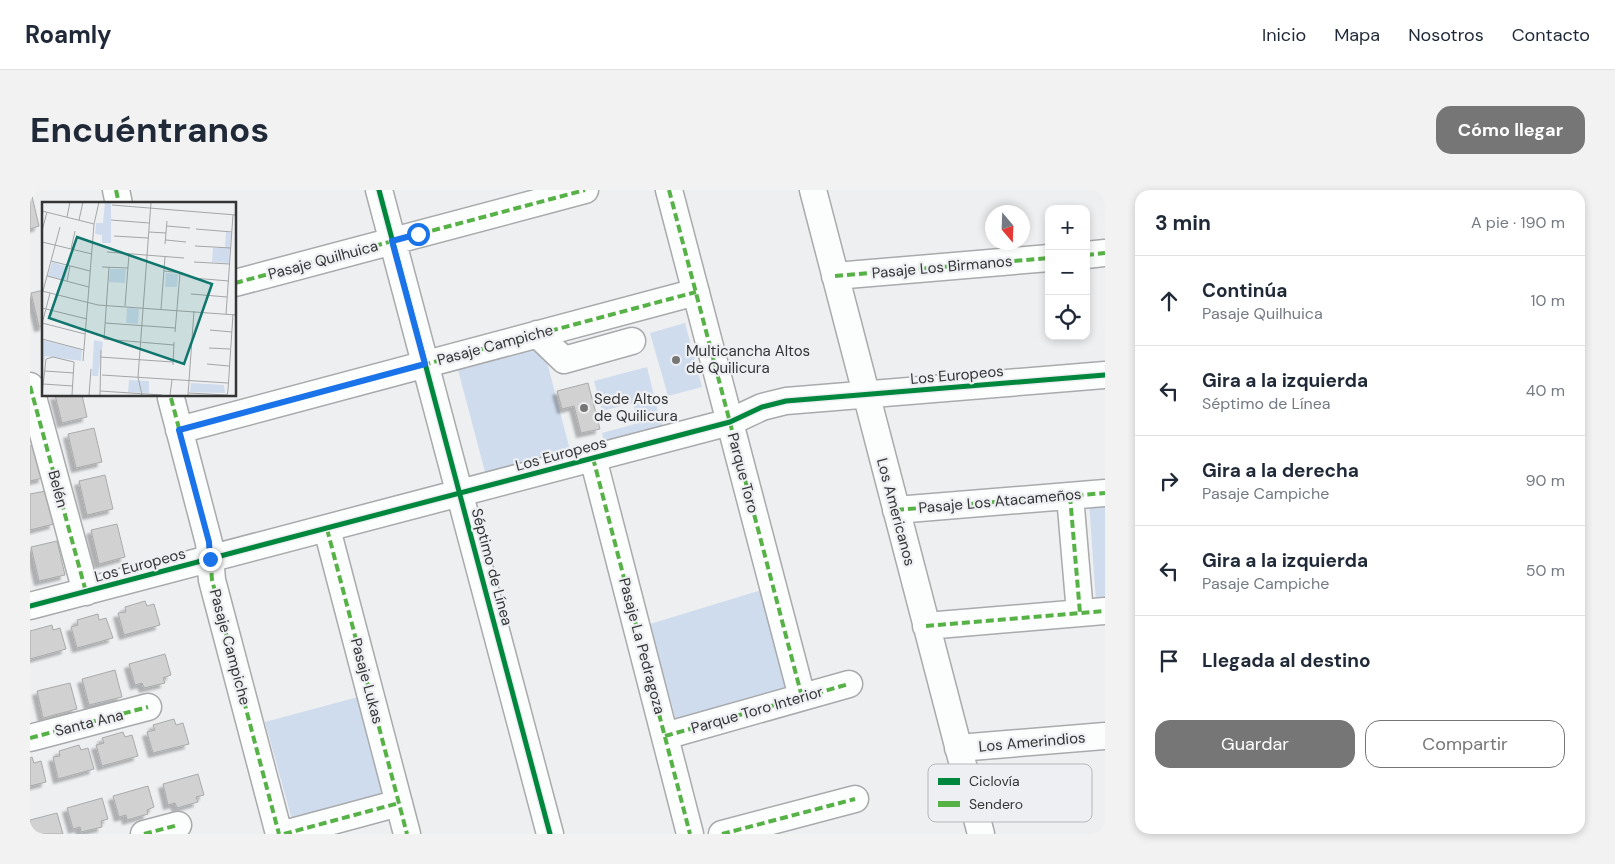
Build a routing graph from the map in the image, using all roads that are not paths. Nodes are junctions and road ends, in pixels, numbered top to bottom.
1 (379, 190) edge
2 (585, 190) edge
3 (669, 190) edge
4 (813, 190) edge
5 (392, 241) junction
6 (1105, 253) edge
7 (1090, 255) edge
8 (1045, 258) edge
9 (835, 276) junction
10 (236, 283) edge
11 (696, 292) junction
12 (537, 334) junction
13 (632, 341) dead end
14 (425, 364) junction
15 (1105, 375) edge
16 (30, 386) edge
17 (866, 395) junction
18 (171, 398) dead end
19 (730, 422) junction
20 (179, 430) junction
21 (593, 458) junction
22 (1105, 493) edge
23 (459, 494) junction
24 (1070, 496) junction
25 (896, 510) junction
26 (327, 529) junction
27 (210, 559) junction
28 (86, 592) junction
29 (30, 606) edge
30 (1093, 612) edge
31 (926, 626) junction
32 (849, 684) dead end
33 (802, 698) junction
34 (148, 708) dead end
35 (665, 736) junction
36 (1105, 736) edge
37 (30, 738) edge
38 (958, 748) junction
39 (962, 764) edge
40 (855, 799) dead end
41 (399, 804) junction
42 (178, 825) dead end
43 (144, 834) edge
44 (279, 834) edge
45 (284, 834) edge
46 (407, 834) edge
47 (550, 834) edge
48 (690, 834) edge
49 (722, 834) edge

1 - 5 street, Séptimo de Línea
2 - 5 street, Pasaje Quilhuica
3 - 11 street, Parque Toro
4 - 9 street, Los Americanos
5 - 10 street, Pasaje Quilhuica
5 - 14 street, Séptimo de Línea
6 - 7 street
8 - 9 street, Pasaje Los Birmanos
9 - 17 street, Los Americanos
11 - 12 street, Pasaje Campiche
11 - 19 street, Parque Toro
12 - 13 street
12 - 14 street, Pasaje Campiche
14 - 20 street, Pasaje Campiche
14 - 23 street, Séptimo de Línea
15 - 17 street, Los Europeos
16 - 28 street, Belén
17 - 19 street, Los Europeos
17 - 25 street, Los Americanos
18 - 20 street, Pasaje Campiche
19 - 21 street, Los Europeos
19 - 33 street, Parque Toro
20 - 27 street, Pasaje Campiche
21 - 23 street, Los Europeos
21 - 35 street, Pasaje La Pedragoza
22 - 24 street, Pasaje Los Atacameños
23 - 26 street, Los Europeos
23 - 47 street, Séptimo de Línea
24 - 25 street, Pasaje Los Atacameños
24 - 30 street
25 - 31 street, Los Americanos
26 - 27 street, Los Europeos
26 - 41 street, Pasaje Lukas
27 - 28 street, Los Europeos
27 - 44 street, Pasaje Campiche
28 - 29 street, Los Europeos
30 - 31 street
31 - 38 street, Los Americanos
32 - 33 street, Parque Toro Interior
33 - 35 street, Parque Toro Interior
34 - 37 street, Santa Ana
35 - 48 street, Pasaje La Pedragoza
36 - 38 street, Los Amerindios
38 - 39 street, Los Americanos
40 - 49 street
41 - 45 street
41 - 46 street, Pasaje Lukas
42 - 43 street

